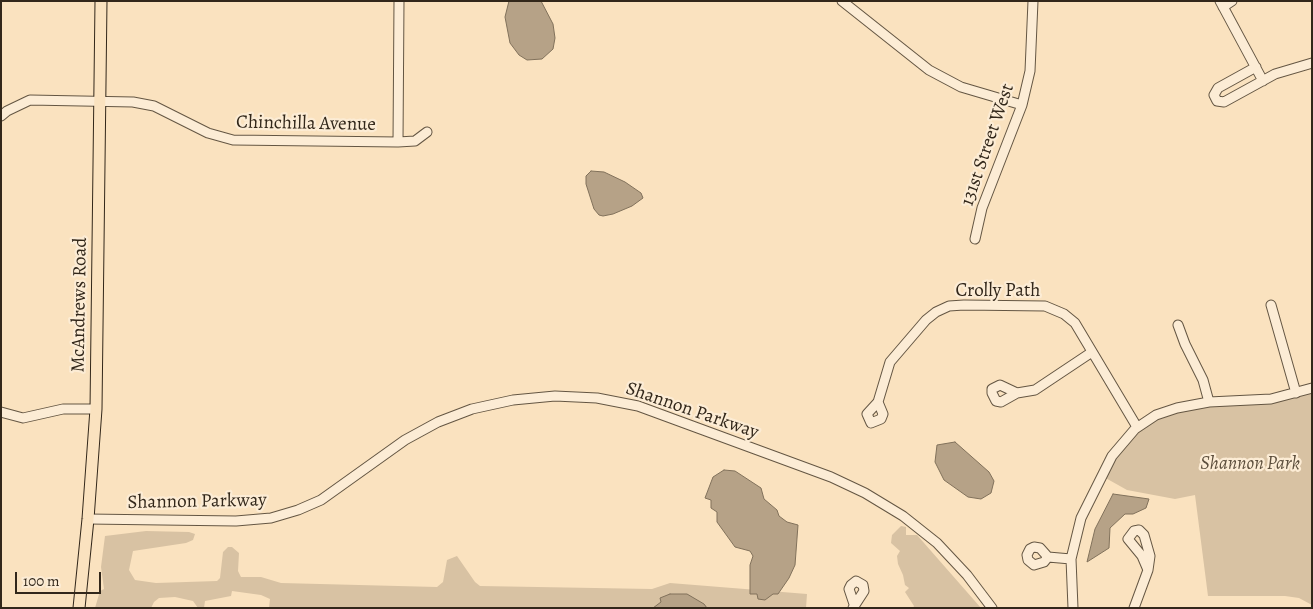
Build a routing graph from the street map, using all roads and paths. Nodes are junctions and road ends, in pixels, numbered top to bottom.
1 (101, 1) edge
2 (399, 1) edge
3 (842, 1) edge
4 (1033, 1) edge
5 (1232, 1) edge
6 (1222, 4) edge
7 (1312, 63) edge
8 (1256, 67) junction
9 (1263, 81) junction
10 (100, 102) junction
11 (1022, 105) junction
12 (1, 116) edge
13 (427, 132) dead end
14 (398, 142) junction
15 (975, 239) dead end
16 (1271, 305) dead end
17 (1178, 325) dead end
18 (1092, 352) junction
19 (1312, 388) edge
20 (1296, 392) junction
21 (1017, 393) dead end
22 (878, 402) dead end
23 (1208, 402) junction
24 (96, 409) junction
25 (1, 412) edge
26 (1137, 427) junction
27 (88, 519) junction
28 (1048, 557) dead end
29 (1072, 559) junction
30 (1148, 570) dead end
31 (79, 608) edge
32 (992, 608) edge
33 (1073, 608) edge
34 (1134, 608) edge

1 - 10 main road, McAndrews Road
2 - 14 street
3 - 11 street
4 - 11 street, 131st Street West
5 - 6 street
6 - 8 street
7 - 9 street
8 - 9 street
8 - 9 street
10 - 12 street, Chinchilla Avenue
10 - 14 street, Chinchilla Avenue
10 - 24 main road, McAndrews Road
11 - 15 street, 131st Street West
13 - 14 street, Chinchilla Avenue
16 - 20 street
17 - 23 street
18 - 21 street
18 - 22 street, Crolly Path
18 - 26 street, Crolly Path
19 - 20 street
20 - 23 street
23 - 26 street
24 - 25 street
24 - 27 main road, McAndrews Road
26 - 29 street
27 - 31 main road, McAndrews Road
27 - 32 street, Shannon Parkway
28 - 29 street
29 - 33 street
30 - 34 street

